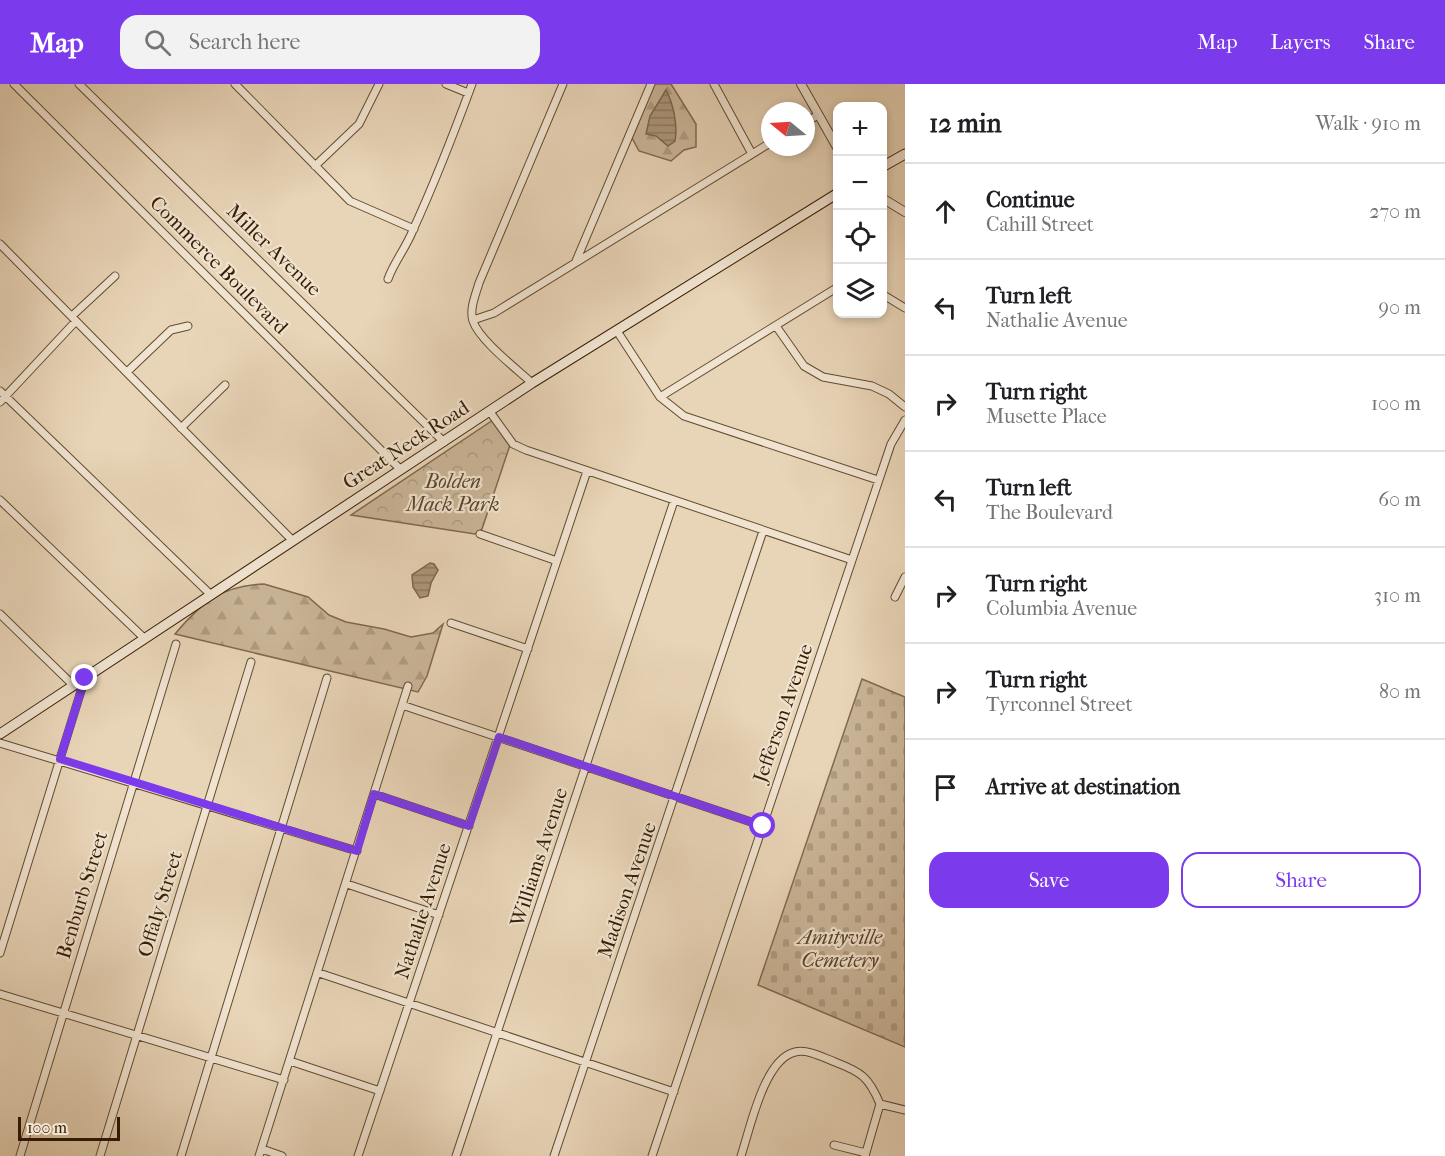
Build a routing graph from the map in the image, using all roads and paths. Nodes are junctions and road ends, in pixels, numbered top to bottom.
1 (14, 84) edge
2 (79, 84) edge
3 (235, 84) edge
4 (379, 84) edge
5 (446, 84) edge
6 (471, 84) edge
7 (563, 84) edge
8 (651, 84) edge
9 (714, 84) edge
10 (801, 84) edge
11 (468, 93) junction
12 (818, 115) junction
13 (815, 117) edge
14 (833, 142) edge
15 (761, 148) edge
16 (752, 154) junction
17 (905, 154) edge
18 (887, 164) edge
19 (315, 166) junction
20 (833, 196) edge
21 (887, 201) edge
22 (905, 212) edge
23 (414, 229) junction
24 (0, 244) edge
25 (576, 262) junction
26 (115, 276) dead end
27 (388, 279) dead end
28 (833, 290) edge
29 (887, 297) edge
30 (905, 308) edge
31 (74, 319) junction
32 (473, 320) junction
33 (188, 326) dead end
34 (776, 326) junction
35 (617, 331) junction
36 (127, 372) junction
37 (532, 383) junction
38 (225, 385) dead end
39 (2, 397) edge
40 (660, 397) junction
41 (905, 407) edge
42 (490, 412) junction
43 (905, 420) edge
44 (181, 428) junction
45 (444, 442) junction
46 (401, 470) junction
47 (587, 471) junction
48 (878, 480) junction
49 (0, 500) edge
50 (674, 501) junction
51 (762, 531) junction
52 (480, 534) dead end
53 (293, 540) junction
54 (852, 560) junction
55 (557, 561) junction
56 (905, 577) edge
57 (210, 594) junction
58 (895, 597) dead end
59 (0, 614) edge
60 (451, 623) dead end
61 (144, 638) junction
62 (176, 644) dead end
63 (528, 649) junction
64 (251, 662) dead end
65 (85, 678) junction
66 (327, 678) dead end
67 (73, 685) junction
68 (408, 686) dead end
69 (402, 705) junction
70 (0, 734) edge
71 (499, 737) junction
72 (0, 743) edge
73 (60, 759) junction
74 (586, 767) junction
75 (133, 782) junction
76 (374, 794) junction
77 (675, 796) junction
78 (208, 805) junction
79 (469, 826) junction
80 (763, 826) junction
81 (282, 828) junction
82 (357, 851) junction
83 (346, 884) junction
84 (440, 915) junction
85 (0, 953) edge
86 (319, 973) junction
87 (0, 993) edge
88 (410, 1004) junction
89 (64, 1013) junction
90 (497, 1033) junction
91 (137, 1035) junction
92 (211, 1058) junction
93 (290, 1061) junction
94 (586, 1062) junction
95 (284, 1080) junction
96 (380, 1091) junction
97 (674, 1092) junction
98 (880, 1104) junction
99 (905, 1110) edge
100 (834, 1144) dead end
101 (261, 1152) edge
102 (865, 1154) edge
103 (20, 1156) edge
104 (100, 1156) edge
105 (181, 1156) edge
106 (282, 1156) edge
107 (358, 1156) edge
108 (456, 1156) edge
109 (554, 1156) edge
110 (652, 1156) edge
111 (741, 1156) edge

1 - 46 street, Commerce Boulevard
2 - 45 street, Miller Avenue
3 - 19 street
4 - 19 street
5 - 11 street
6 - 11 street
7 - 32 street
8 - 25 street
9 - 16 street
10 - 12 street
11 - 23 street
12 - 13 street
12 - 14 street
15 - 16 street
16 - 25 street
17 - 18 main road
19 - 23 street
20 - 35 main road, Great Neck Road
21 - 22 street
23 - 27 street
24 - 31 street
25 - 32 street
26 - 31 street
28 - 34 street
29 - 30 street
31 - 36 street
31 - 39 street
32 - 37 street
33 - 36 street
34 - 40 street
34 - 41 street
35 - 37 main road, Great Neck Road
35 - 40 street
36 - 44 street
37 - 42 main road, Great Neck Road
38 - 44 street
39 - 57 street
40 - 48 street
42 - 45 main road, Great Neck Road
42 - 47 street
43 - 48 street, Jefferson Avenue
44 - 53 street
45 - 46 main road, Great Neck Road
46 - 53 main road, Great Neck Road
47 - 50 street
47 - 55 street, Nathalie Avenue
48 - 54 street, Jefferson Avenue
49 - 61 street
50 - 51 street
50 - 74 street, Williams Avenue
51 - 54 street
51 - 77 street, Madison Avenue
52 - 55 street
53 - 57 main road, Great Neck Road
54 - 80 street, Jefferson Avenue
55 - 63 street, Nathalie Avenue
56 - 58 street
57 - 61 main road, Great Neck Road
59 - 67 street
60 - 63 street
61 - 65 main road, Great Neck Road
62 - 75 street, Benburb Street
63 - 71 street, Nathalie Avenue
64 - 78 street, Offaly Street
65 - 67 main road, Great Neck Road
65 - 73 street
66 - 81 street
67 - 70 main road, Great Neck Road
68 - 69 street
69 - 71 street
69 - 76 street
71 - 74 street
71 - 79 street, Nathalie Avenue
72 - 73 street
73 - 75 street
73 - 85 street
74 - 77 street
74 - 90 street, Williams Avenue
75 - 78 street
75 - 89 street, Benburb Street
76 - 79 street
76 - 82 street
77 - 80 street
77 - 94 street, Madison Avenue
78 - 81 street
78 - 91 street, Offaly Street
79 - 84 street, Nathalie Avenue
80 - 97 street, Jefferson Avenue
81 - 82 street
81 - 92 street
82 - 83 street
83 - 84 street
83 - 86 street
84 - 88 street, Nathalie Avenue
86 - 88 street
86 - 93 street
87 - 89 street
88 - 90 street
88 - 96 street, Nathalie Avenue
89 - 91 street
89 - 103 street, Benburb Street
90 - 94 street
90 - 108 street, Williams Avenue
91 - 92 street
91 - 104 street, Offaly Street
92 - 95 street
92 - 105 street
93 - 95 street
93 - 96 street
94 - 97 street
94 - 109 street, Madison Avenue
95 - 101 street
96 - 107 street, Nathalie Avenue
97 - 110 street, Jefferson Avenue
98 - 99 street
98 - 102 street
98 - 111 street
100 - 102 street
101 - 106 street

